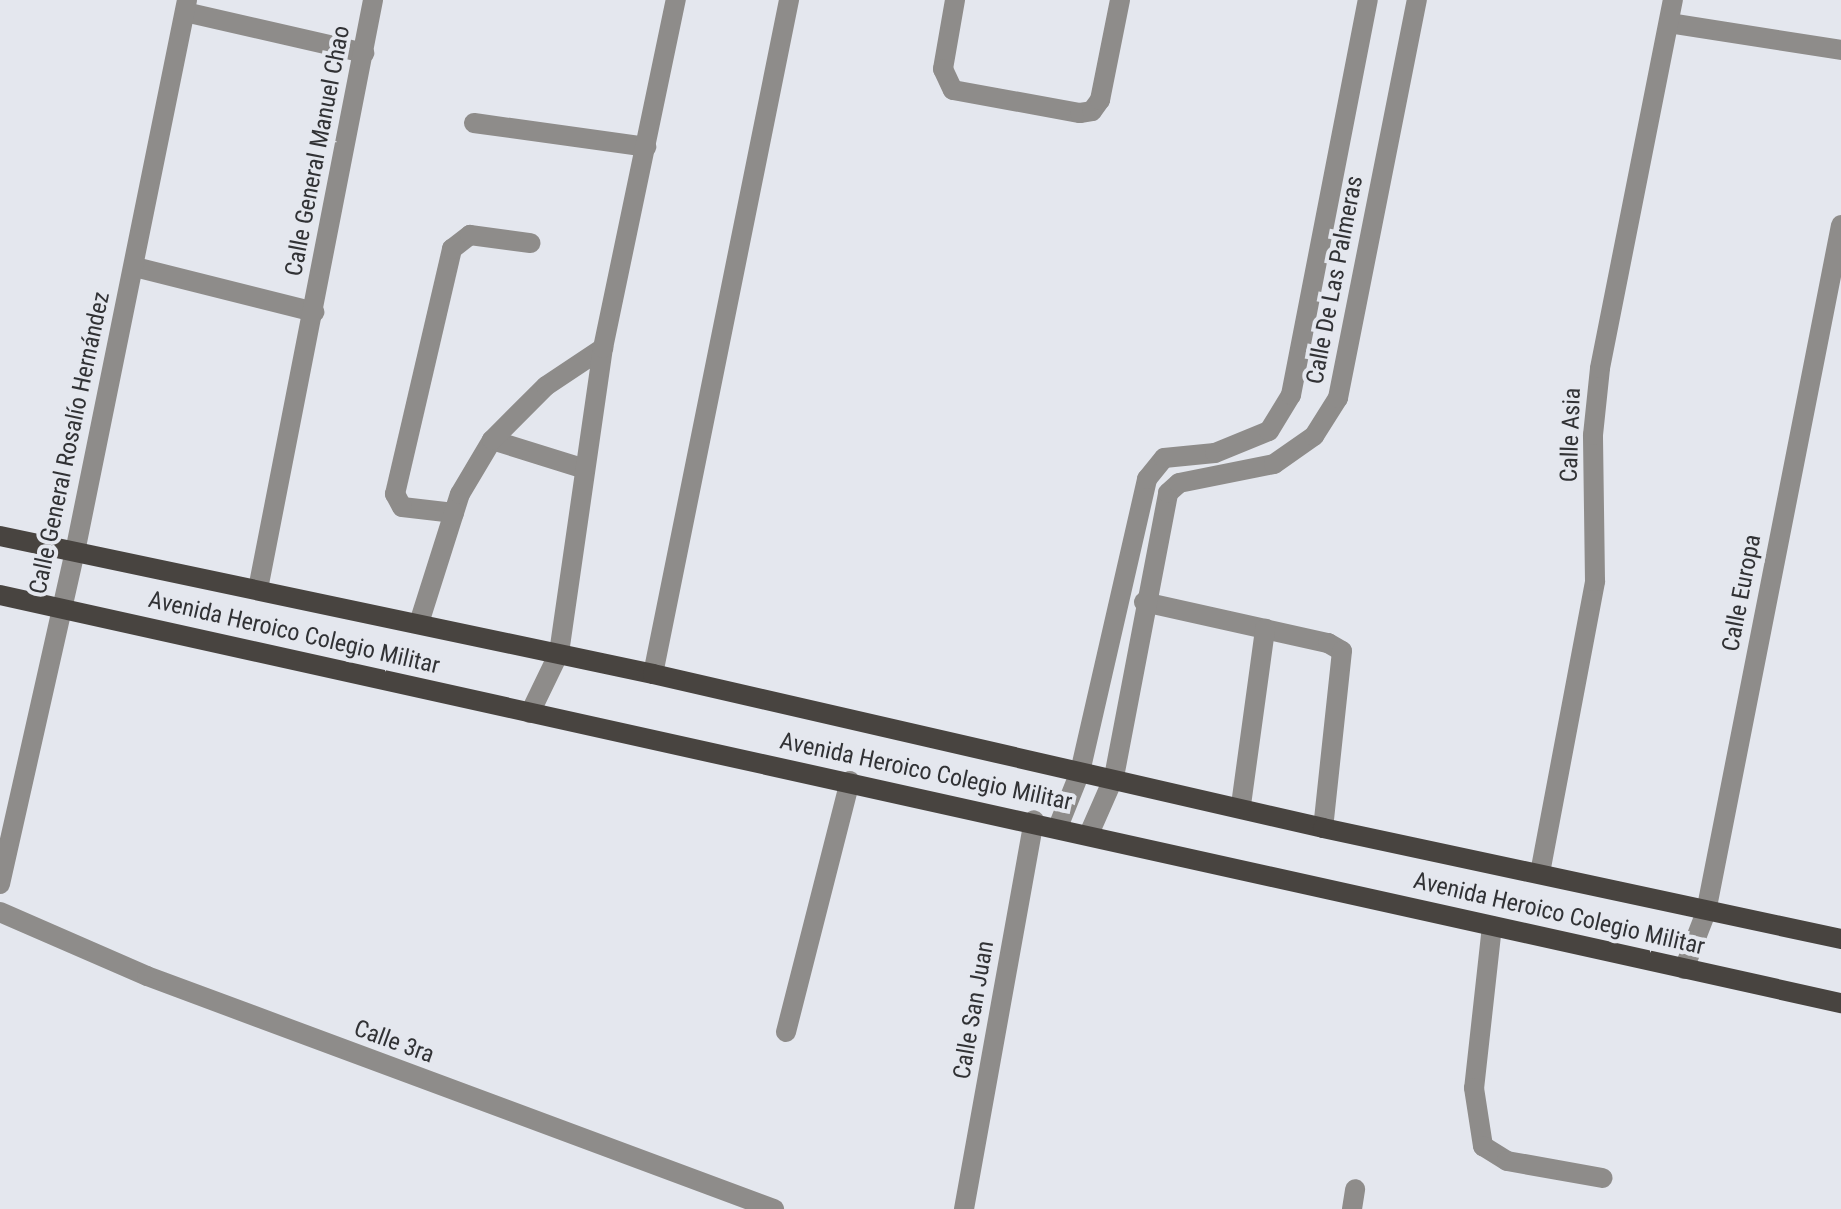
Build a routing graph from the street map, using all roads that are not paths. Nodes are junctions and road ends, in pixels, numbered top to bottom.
1 (373, 0) edge
2 (676, 0) edge
3 (789, 0) edge
4 (955, 0) edge
5 (1120, 0) edge
6 (1368, 0) edge
7 (1417, 0) edge
8 (1673, 0) edge
9 (186, 6) edge
10 (1669, 23) junction
11 (1841, 50) edge
12 (364, 53) junction
13 (474, 123) dead end
14 (646, 147) junction
15 (1841, 225) edge
16 (530, 243) dead end
17 (135, 267) junction
18 (314, 312) junction
19 (603, 348) junction
20 (1269, 431) junction
21 (492, 440) junction
22 (1297, 448) junction
23 (585, 469) junction
24 (454, 513) junction
25 (0, 536) edge
26 (75, 552) junction
27 (258, 589) junction
28 (0, 595) edge
29 (1144, 602) junction
30 (60, 608) junction
31 (419, 623) junction
32 (1265, 629) junction
33 (559, 653) junction
34 (653, 674) junction
35 (530, 713) junction
36 (1080, 772) junction
37 (1114, 777) junction
38 (850, 781) junction
39 (1241, 805) junction
40 (1034, 820) junction
41 (1058, 827) junction
42 (1323, 828) junction
43 (1089, 834) junction
44 (1540, 873) junction
45 (0, 884) edge
46 (0, 912) edge
47 (1706, 912) junction
48 (1492, 926) junction
49 (1841, 939) edge
50 (1684, 969) junction
51 (1841, 1003) edge
52 (786, 1032) dead end
53 (1602, 1178) dead end
54 (745, 1204) edge
55 (774, 1209) edge
56 (964, 1209) edge

1 - 12 street, Calle General Manuel Chao
2 - 14 street
3 - 34 street
4 - 5 street
6 - 20 street, Calle De Las Palmeras
7 - 22 street, Calle De Las Palmeras
8 - 10 street, Calle Asia
9 - 12 street, Calle General Rosalío Hernández
9 - 17 street, Calle General Rosalío Hernández
10 - 11 street
10 - 44 street, Calle Asia
12 - 18 street, Calle General Manuel Chao
13 - 14 street
14 - 19 street
15 - 47 street, Calle Europa
16 - 24 street
17 - 18 street, Calle General Manuel Chao
17 - 26 street, Calle General Rosalío Hernández
18 - 27 street, Calle General Manuel Chao
19 - 21 street
19 - 23 street
20 - 22 street
20 - 36 street
21 - 23 street
21 - 24 street
22 - 29 street, Calle De Las Palmeras
23 - 33 street
24 - 31 street
25 - 26 main road, Avenida Heroico Colegio Militar
26 - 27 main road, Avenida Heroico Colegio Militar
26 - 30 street, Calle General Rosalío Hernández
27 - 31 main road, Avenida Heroico Colegio Militar
28 - 30 main road, Avenida Heroico Colegio Militar
29 - 32 street
29 - 37 street, Calle De Las Palmeras
30 - 35 main road, Avenida Heroico Colegio Militar
30 - 45 street, Calle General Rosalío Hernández
31 - 33 main road, Avenida Heroico Colegio Militar
32 - 39 street
32 - 42 street
33 - 34 main road, Avenida Heroico Colegio Militar
33 - 35 street
34 - 36 main road, Avenida Heroico Colegio Militar
35 - 38 main road, Avenida Heroico Colegio Militar
36 - 37 main road, Avenida Heroico Colegio Militar
36 - 41 street
37 - 39 main road, Avenida Heroico Colegio Militar
37 - 43 street, Calle De Las Palmeras
38 - 40 main road, Avenida Heroico Colegio Militar
38 - 52 street
39 - 42 main road, Avenida Heroico Colegio Militar
40 - 41 main road, Avenida Heroico Colegio Militar
40 - 56 street, Calle San Juan
41 - 43 main road, Avenida Heroico Colegio Militar
42 - 44 main road, Avenida Heroico Colegio Militar
43 - 48 main road, Avenida Heroico Colegio Militar
44 - 47 main road, Avenida Heroico Colegio Militar
46 - 54 street, Calle 3ra
47 - 49 main road, Avenida Heroico Colegio Militar
47 - 50 street, Calle Europa
48 - 50 main road, Avenida Heroico Colegio Militar
48 - 53 street
50 - 51 main road, Avenida Heroico Colegio Militar
54 - 55 street, Calle 3ra

